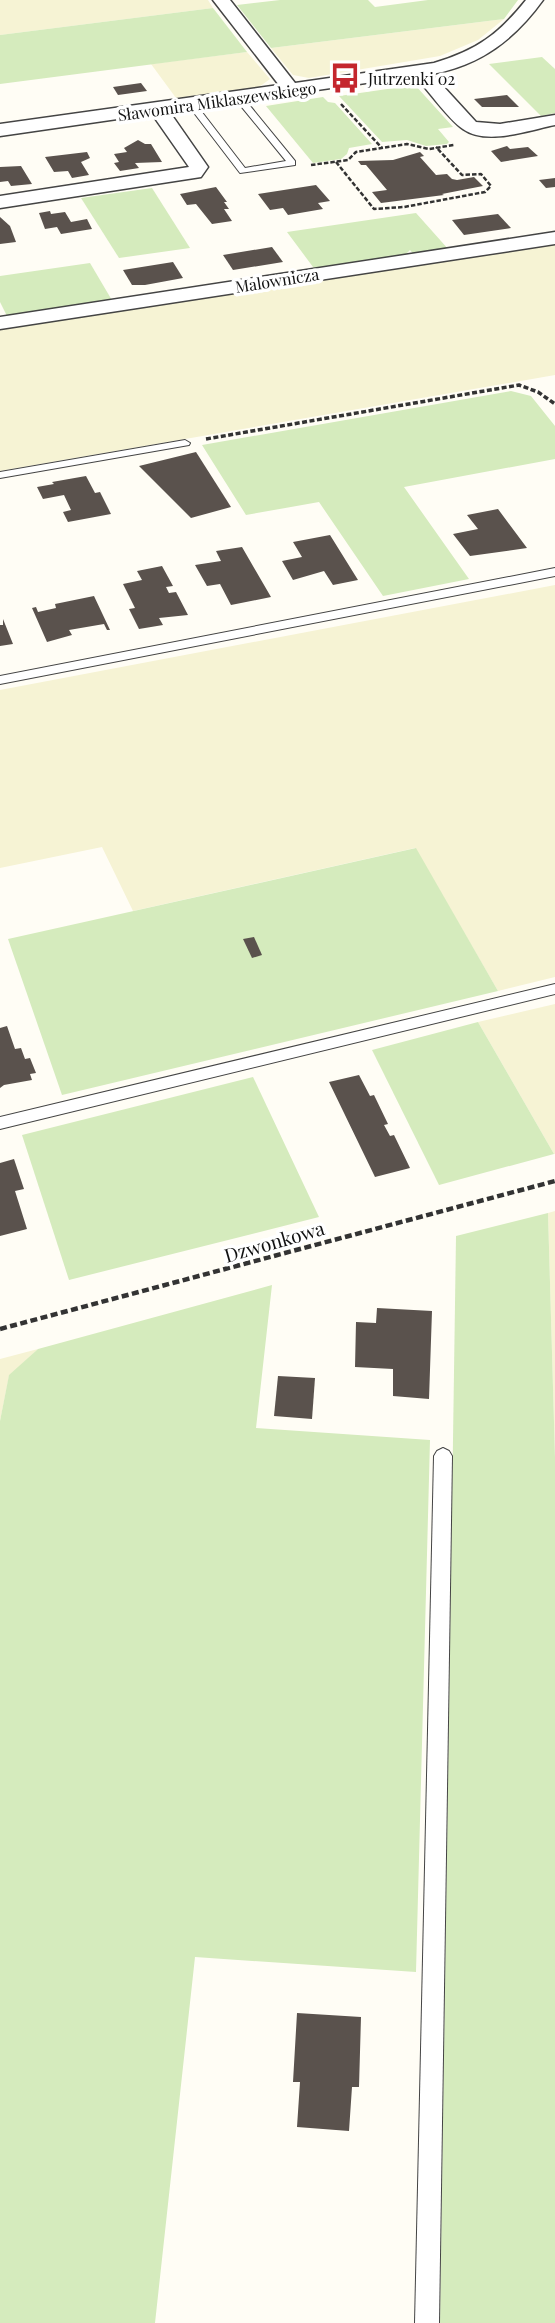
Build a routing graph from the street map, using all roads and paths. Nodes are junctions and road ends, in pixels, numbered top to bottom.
1 (221, 0) edge
2 (536, 0) edge
3 (420, 71) junction
4 (324, 86) junction
5 (292, 90) junction
6 (239, 98) junction
7 (192, 105) junction
8 (158, 110) junction
9 (555, 120) edge
10 (470, 126) junction
11 (0, 130) edge
12 (436, 147) junction
13 (382, 148) junction
14 (336, 162) junction
15 (292, 163) junction
16 (0, 202) edge
17 (555, 237) edge
18 (0, 323) edge
19 (555, 404) edge
20 (185, 443) joint
21 (0, 475) edge
22 (555, 572) edge
23 (0, 680) edge
24 (555, 989) edge
25 (0, 1123) edge
26 (555, 1181) edge
27 (0, 1329) edge
28 (443, 1456) dead end
29 (427, 2323) edge

1 - 5 street
2 - 3 street, Sławomira Miklaszewskiego
3 - 4 street, Sławomira Miklaszewskiego
3 - 10 street
4 - 5 street, Sławomira Miklaszewskiego
4 - 13 path
5 - 6 street, Sławomira Miklaszewskiego
6 - 7 street, Sławomira Miklaszewskiego
6 - 15 lane
7 - 8 street, Sławomira Miklaszewskiego
7 - 15 lane
8 - 11 street, Sławomira Miklaszewskiego
8 - 16 street
9 - 10 street
10 - 12 path
12 - 13 path
12 - 14 path
13 - 14 path
14 - 15 path
17 - 18 street, Malownicza
19 - 20 path
20 - 21 lane
22 - 23 lane
24 - 25 lane
26 - 27 path, Dzwonkowa
28 - 29 lane

